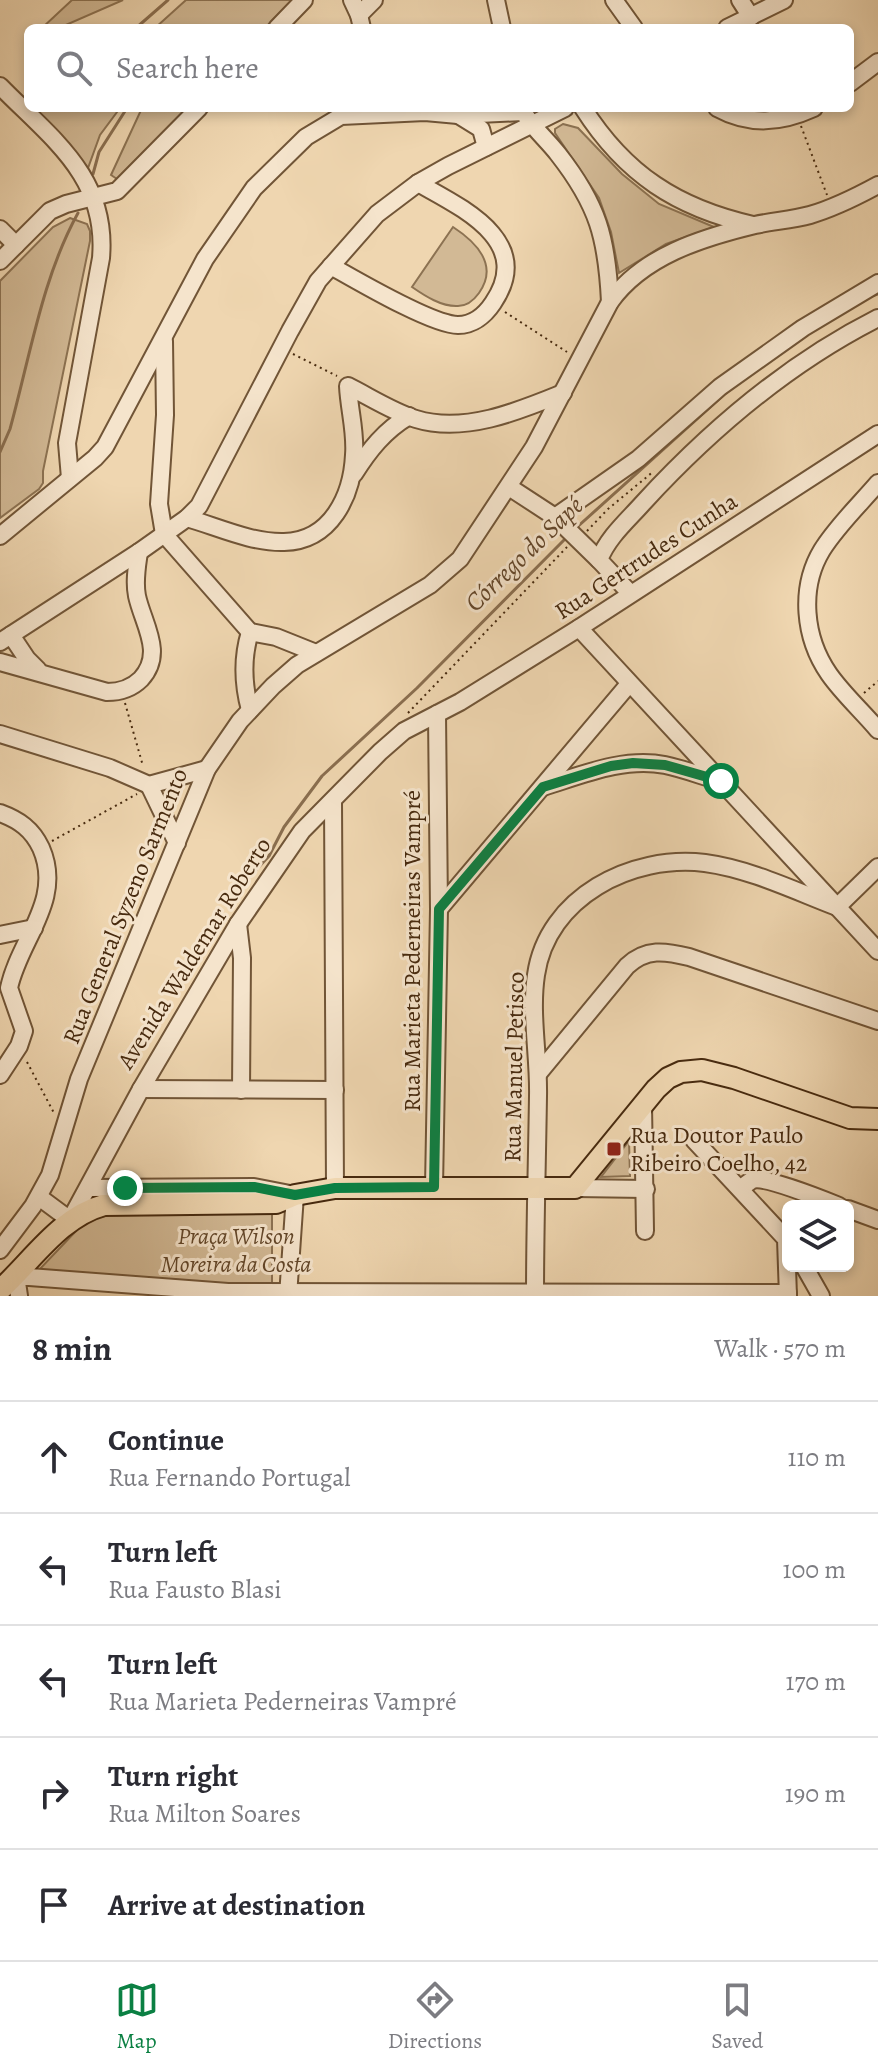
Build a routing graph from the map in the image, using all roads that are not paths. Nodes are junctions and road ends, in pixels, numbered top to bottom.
1 (304, 0) edge
2 (374, 0) edge
3 (496, 0) edge
4 (614, 0) edge
5 (740, 0) edge
6 (784, 0) edge
7 (358, 14) edge
8 (751, 17) junction
9 (281, 24) edge
10 (501, 24) edge
11 (631, 24) edge
12 (736, 24) edge
13 (878, 62) edge
14 (854, 80) edge
15 (0, 86) edge
16 (24, 111) edge
17 (25, 112) edge
18 (195, 112) edge
19 (342, 112) edge
20 (586, 112) edge
21 (726, 112) edge
22 (804, 112) edge
23 (458, 115) junction
24 (525, 115) edge
25 (486, 147) junction
26 (418, 183) junction
27 (878, 185) edge
28 (95, 198) junction
29 (755, 225) junction
30 (0, 229) edge
31 (16, 245) junction
32 (0, 261) edge
33 (331, 266) junction
34 (878, 283) edge
35 (610, 302) junction
36 (878, 318) edge
37 (164, 339) junction
38 (139, 386) junction
39 (563, 393) junction
40 (165, 415) junction
41 (409, 416) junction
42 (878, 434) edge
43 (70, 478) junction
44 (352, 479) junction
45 (878, 483) edge
46 (509, 487) junction
47 (202, 503) junction
48 (187, 518) junction
49 (558, 520) junction
50 (230, 531) junction
51 (164, 534) junction
52 (0, 536) edge
53 (139, 552) junction
54 (599, 560) junction
55 (112, 569) junction
56 (630, 593) junction
57 (137, 596) junction
58 (579, 628) junction
59 (250, 632) junction
60 (6, 638) edge
61 (316, 653) junction
62 (0, 662) edge
63 (38, 670) junction
64 (629, 684) junction
65 (250, 710) junction
66 (437, 714) junction
67 (878, 730) edge
68 (0, 734) edge
69 (207, 769) junction
70 (721, 781) junction
71 (149, 785) junction
72 (543, 787) junction
73 (333, 801) junction
74 (0, 813) edge
75 (177, 843) junction
76 (878, 867) edge
77 (837, 907) junction
78 (439, 909) junction
79 (238, 924) junction
80 (34, 928) junction
81 (0, 935) edge
82 (878, 951) edge
83 (218, 955) junction
84 (241, 971) junction
85 (878, 1021) edge
86 (19, 1046) junction
87 (0, 1048) edge
88 (538, 1074) junction
89 (0, 1075) edge
90 (141, 1089) junction
91 (241, 1090) junction
92 (335, 1090) junction
93 (643, 1105) junction
94 (878, 1119) edge
95 (694, 1140) dead end
96 (434, 1187) junction
97 (536, 1187) junction
98 (89, 1188) junction
99 (335, 1188) junction
100 (575, 1188) junction
101 (742, 1188) junction
102 (646, 1189) junction
103 (39, 1197) junction
104 (285, 1199) junction
105 (821, 1200) edge
106 (854, 1211) edge
107 (70, 1220) junction
108 (878, 1220) edge
109 (645, 1231) dead end
110 (782, 1235) edge
111 (0, 1250) edge
112 (788, 1272) edge
113 (807, 1272) edge
114 (12, 1281) edge
115 (0, 1290) edge
116 (288, 1294) edge
117 (535, 1294) edge
118 (788, 1294) edge
119 (821, 1296) edge

1 - 9 street
2 - 7 street
3 - 10 street
4 - 11 street
5 - 8 street
6 - 8 street
8 - 12 street
13 - 14 street
15 - 16 street
17 - 28 street
18 - 28 street
19 - 23 street
19 - 37 street
20 - 29 street
21 - 22 street
23 - 24 street
23 - 25 street
24 - 25 street
24 - 35 street
25 - 26 street
26 - 33 street
26 - 33 street
27 - 29 street, Rua General Syzeno Sarmento
28 - 31 street
28 - 43 street
29 - 35 street, Rua General Syzeno Sarmento
30 - 31 street
31 - 32 street
33 - 47 street
34 - 49 street
35 - 39 street, Rua General Syzeno Sarmento
36 - 54 street
37 - 38 street
37 - 40 street
38 - 40 street
38 - 43 street
39 - 41 street
39 - 46 street, Rua General Syzeno Sarmento
40 - 51 street
41 - 44 street
41 - 44 street
42 - 56 street, Rua Gertrudes Cunha
43 - 52 street
44 - 50 street
45 - 67 street
46 - 49 street
46 - 61 street, Rua General Syzeno Sarmento
47 - 48 street
47 - 50 street
48 - 50 street
48 - 51 street
49 - 54 street
51 - 53 street
51 - 59 street
53 - 55 street
53 - 57 street
54 - 56 street
55 - 57 street
55 - 60 street
56 - 58 street, Rua Gertrudes Cunha
57 - 63 street
58 - 64 street
58 - 66 street, Rua Gertrudes Cunha
59 - 61 street
59 - 65 street
60 - 63 street
61 - 65 street, Rua General Syzeno Sarmento
62 - 63 street
64 - 70 street
64 - 72 street
65 - 69 street, Rua General Syzeno Sarmento
66 - 73 street, Avenida Waldemar Roberto
66 - 78 street, Rua Marieta Pederneiras Vampré
68 - 71 street
69 - 71 street
69 - 75 street, Rua General Syzeno Sarmento
70 - 72 street
70 - 77 street
71 - 75 street
72 - 78 street
73 - 79 street, Avenida Waldemar Roberto
73 - 92 street
74 - 80 street
75 - 103 street, Rua General Syzeno Sarmento
76 - 77 street
77 - 82 street
77 - 88 street, Rua Manuel Petisco
78 - 96 street, Rua Marieta Pederneiras Vampré
79 - 83 street, Avenida Waldemar Roberto
79 - 84 street
80 - 81 street
80 - 86 street
83 - 84 street
83 - 90 street, Avenida Waldemar Roberto
84 - 91 street
85 - 88 street
86 - 87 street
86 - 89 street
88 - 97 street, Rua Manuel Petisco
90 - 91 street
90 - 98 street, Avenida Waldemar Roberto
91 - 92 street
92 - 99 street
93 - 94 main road
93 - 100 main road
93 - 102 street
95 - 101 street
96 - 97 main road, Avenida Waldemar Roberto
96 - 99 main road, Avenida Waldemar Roberto
97 - 100 main road, Avenida Waldemar Roberto
97 - 117 street, Rua Manuel Petisco
98 - 104 street
98 - 107 street, Avenida Waldemar Roberto
99 - 104 main road, Avenida Waldemar Roberto
100 - 102 street
101 - 105 street
101 - 110 street
102 - 109 street
103 - 107 street
103 - 111 street, Rua General Syzeno Sarmento
104 - 107 main road, Avenida Waldemar Roberto
104 - 116 street
106 - 108 street
107 - 114 main road, Avenida Waldemar Roberto
112 - 118 street
113 - 119 street
114 - 115 main road, Avenida Waldemar Roberto
114 - 116 street
116 - 117 street
117 - 118 street

